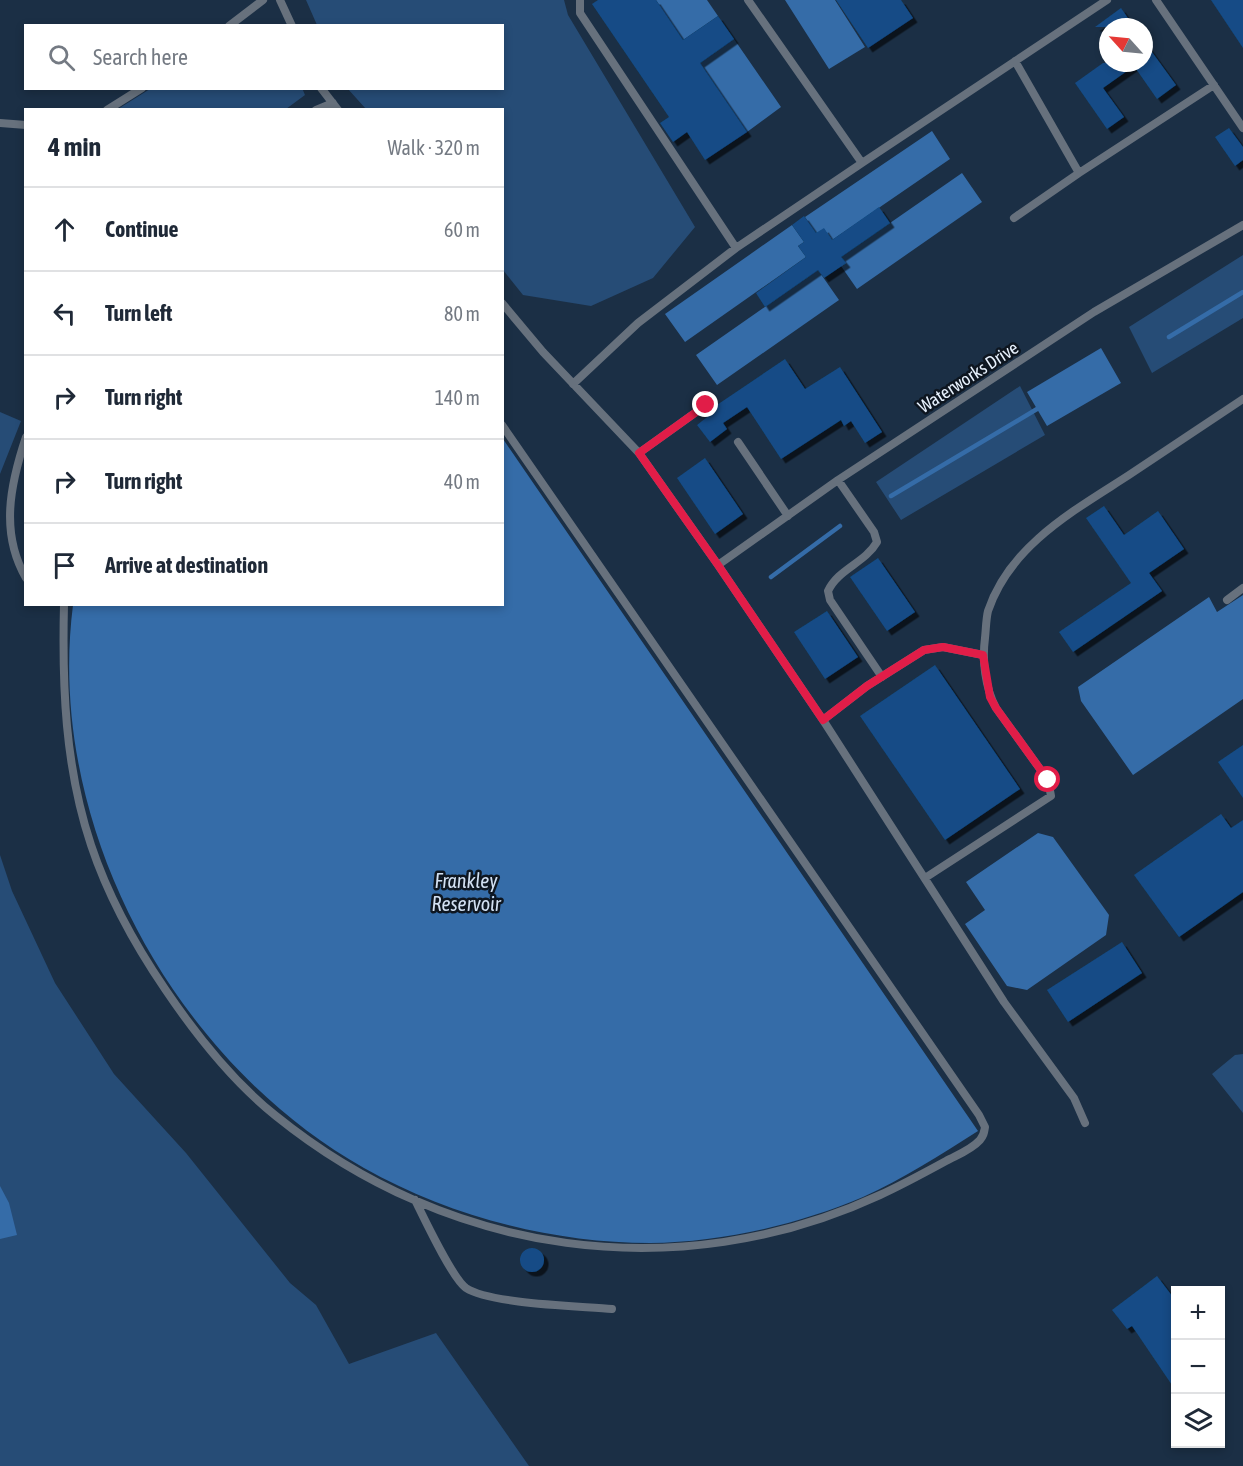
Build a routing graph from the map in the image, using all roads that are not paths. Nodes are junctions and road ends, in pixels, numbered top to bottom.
1 (263, 0) edge
2 (280, 0) edge
3 (580, 0) edge
4 (748, 0) edge
5 (1107, 0) edge
6 (1156, 0) edge
7 (232, 24) edge
8 (291, 24) edge
9 (1015, 61) junction
10 (1214, 85) junction
11 (139, 90) edge
12 (323, 90) edge
13 (335, 106) edge
14 (110, 108) edge
15 (0, 123) edge
16 (24, 125) edge
17 (1243, 128) edge
18 (862, 163) junction
19 (1079, 173) junction
20 (1014, 219) dead end
21 (1243, 225) edge
22 (736, 248) junction
23 (504, 305) edge
24 (573, 384) junction
25 (1243, 399) edge
26 (706, 405) dead end
27 (504, 428) edge
28 (738, 442) dead end
29 (24, 444) edge
30 (639, 453) junction
31 (838, 480) junction
32 (788, 516) junction
33 (718, 565) junction
34 (24, 575) edge
35 (1243, 588) edge
36 (1227, 600) dead end
37 (64, 606) edge
38 (983, 655) junction
39 (882, 676) junction
40 (823, 720) junction
41 (925, 878) junction
42 (1085, 1123) dead end
43 (415, 1200) junction
44 (612, 1309) dead end

1 - 7 lane
2 - 8 lane
3 - 22 lane
4 - 18 lane
5 - 9 lane
6 - 10 lane
9 - 18 lane
9 - 19 lane
10 - 17 lane
10 - 19 lane
11 - 14 lane
12 - 13 lane
15 - 16 lane
18 - 22 lane
19 - 20 lane
21 - 31 lane, Waterworks Drive
22 - 24 lane
23 - 24 lane
24 - 30 lane
25 - 38 lane
26 - 30 lane
27 - 43 lane
28 - 32 lane
29 - 34 lane
30 - 33 lane
31 - 32 lane, Waterworks Drive
31 - 39 lane
32 - 33 lane, Waterworks Drive
33 - 40 lane
35 - 36 lane
37 - 43 lane
38 - 39 lane
38 - 41 lane
39 - 40 lane
40 - 41 lane
41 - 42 lane
43 - 44 lane

